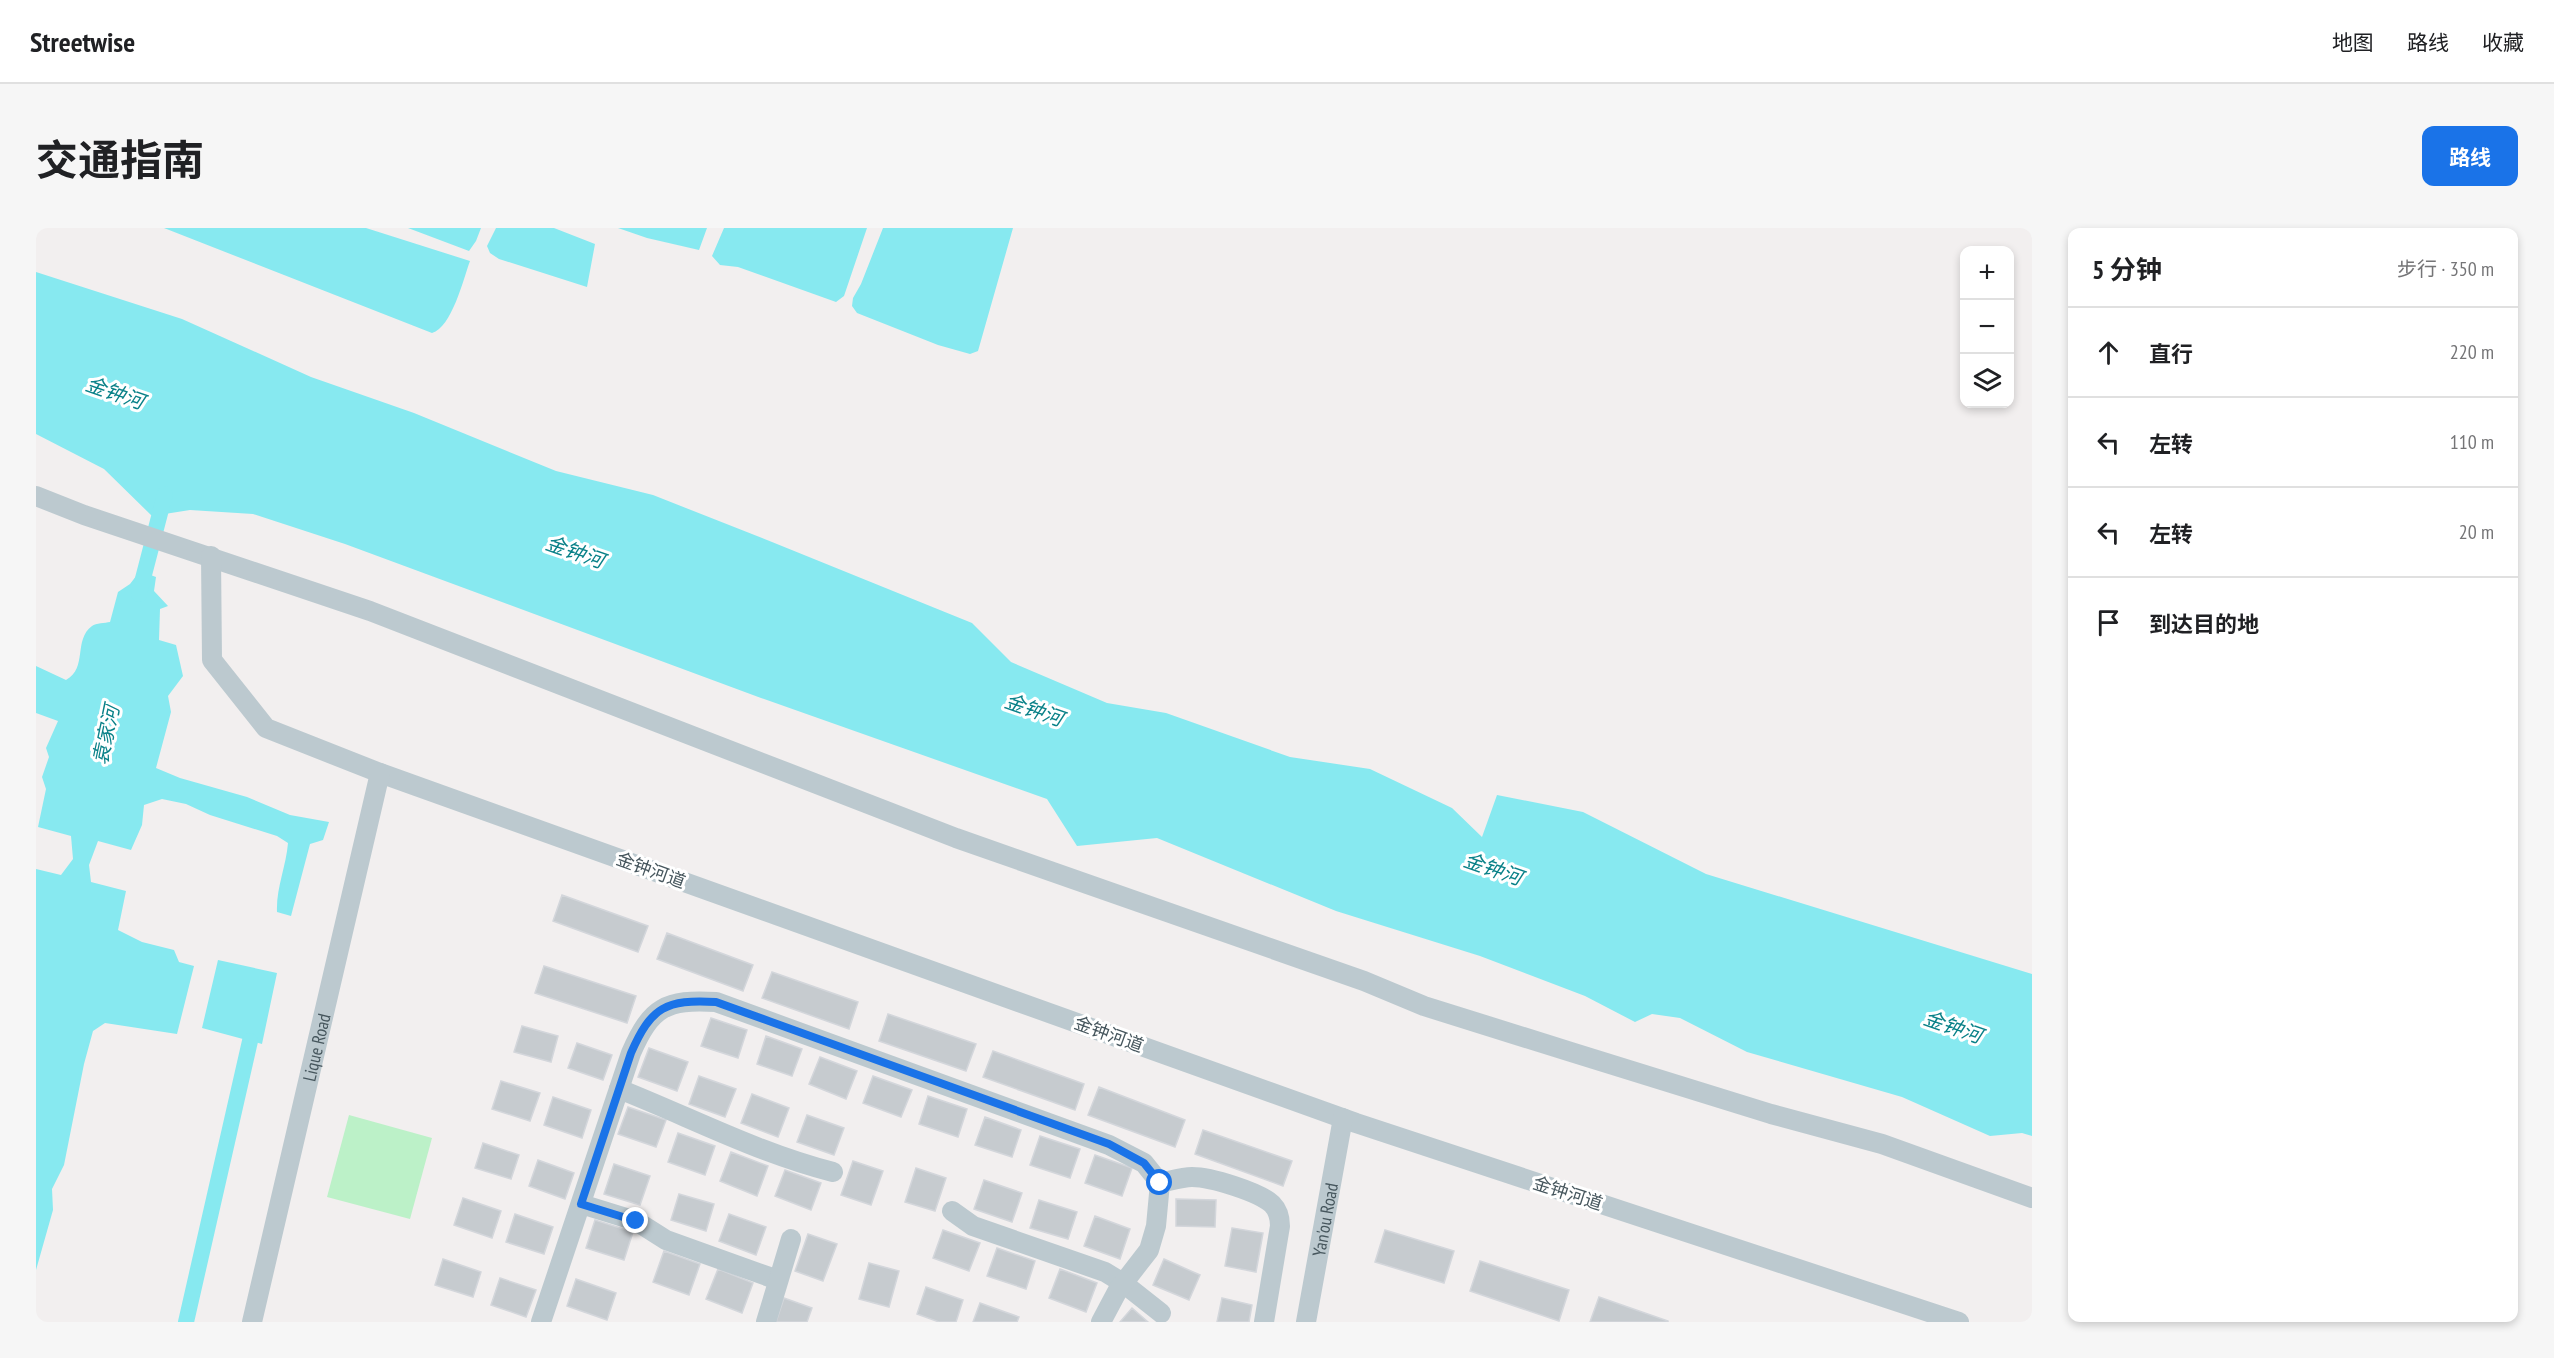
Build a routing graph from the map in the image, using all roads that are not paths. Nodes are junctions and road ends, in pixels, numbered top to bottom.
1 (36, 496) edge
2 (211, 556) junction
3 (380, 773) junction
4 (619, 1089) junction
5 (1350, 1120) junction
6 (833, 1172) dead end
7 (1160, 1183) junction
8 (2032, 1198) edge
9 (581, 1204) junction
10 (952, 1211) dead end
11 (791, 1239) dead end
12 (778, 1280) junction
13 (1123, 1283) junction
14 (1161, 1313) dead end
15 (252, 1322) edge
16 (541, 1322) edge
17 (766, 1322) edge
18 (1101, 1322) edge
19 (1264, 1322) edge
20 (1306, 1322) edge
21 (1319, 1322) edge
22 (1959, 1322) edge

1 - 2 street
2 - 3 street, 金钟河道
2 - 8 street
3 - 5 street, 金钟河道
3 - 15 street, Lique Road
4 - 6 street
4 - 7 street
4 - 9 street
5 - 20 street, Yan'ou Road
5 - 21 street, Yan'ou Road
5 - 22 street, 金钟河道
7 - 13 street
7 - 19 street
9 - 12 street
9 - 16 street
10 - 13 street
11 - 12 street
12 - 17 street
13 - 14 street
13 - 18 street

